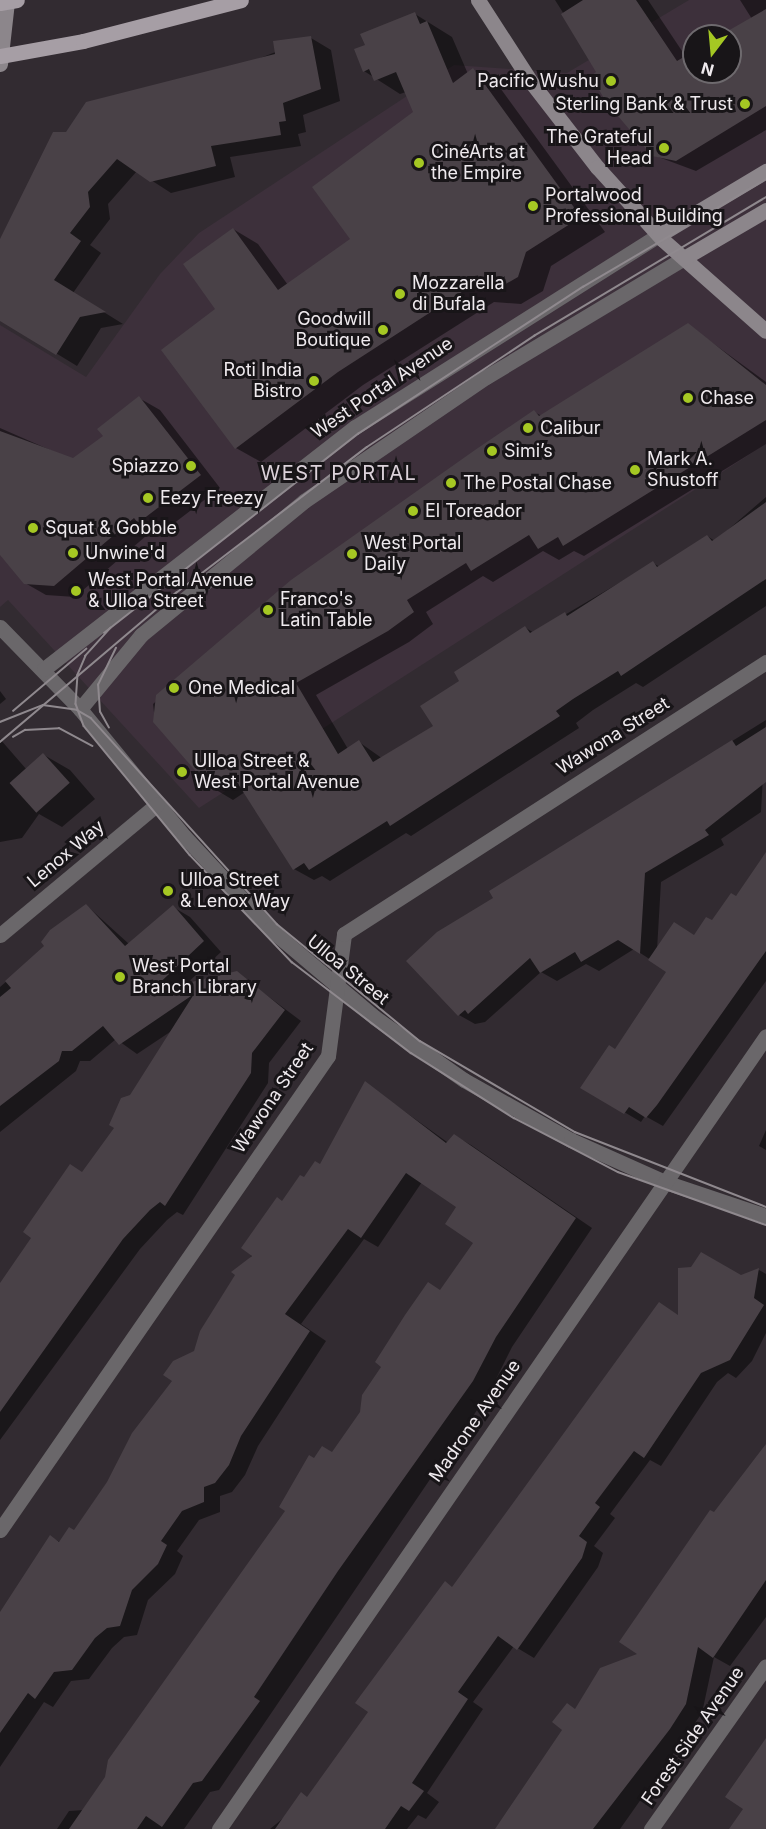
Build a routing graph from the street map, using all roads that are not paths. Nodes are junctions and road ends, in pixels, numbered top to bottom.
1 (241, 0) edge
2 (478, 0) edge
3 (8, 2) edge
4 (1, 59) edge
5 (766, 171) edge
6 (766, 210) edge
7 (659, 235) junction
8 (684, 258) junction
9 (766, 331) edge
10 (0, 627) edge
11 (766, 662) edge
12 (44, 669) junction
13 (80, 709) junction
14 (157, 804) junction
15 (0, 934) edge
16 (339, 988) junction
17 (766, 1036) edge
18 (665, 1182) junction
19 (766, 1216) edge
20 (0, 1530) edge
21 (766, 1666) edge
22 (219, 1829) edge
23 (651, 1829) edge

1 - 4 main road
2 - 7 street
3 - 4 street
5 - 7 street, West Portal Avenue
6 - 8 street
7 - 8 street
7 - 12 street, West Portal Avenue
8 - 9 street
8 - 13 street
10 - 12 street, Ulloa Street
11 - 16 street, Wawona Street
12 - 13 street, Ulloa Street
13 - 14 street, Ulloa Street
14 - 15 street, Lenox Way
14 - 16 street, Ulloa Street
16 - 18 street, Ulloa Street
16 - 20 street, Wawona Street
17 - 18 street, Madrone Avenue
18 - 19 street, Ulloa Street
18 - 22 street, Madrone Avenue
21 - 23 street, Forest Side Avenue

